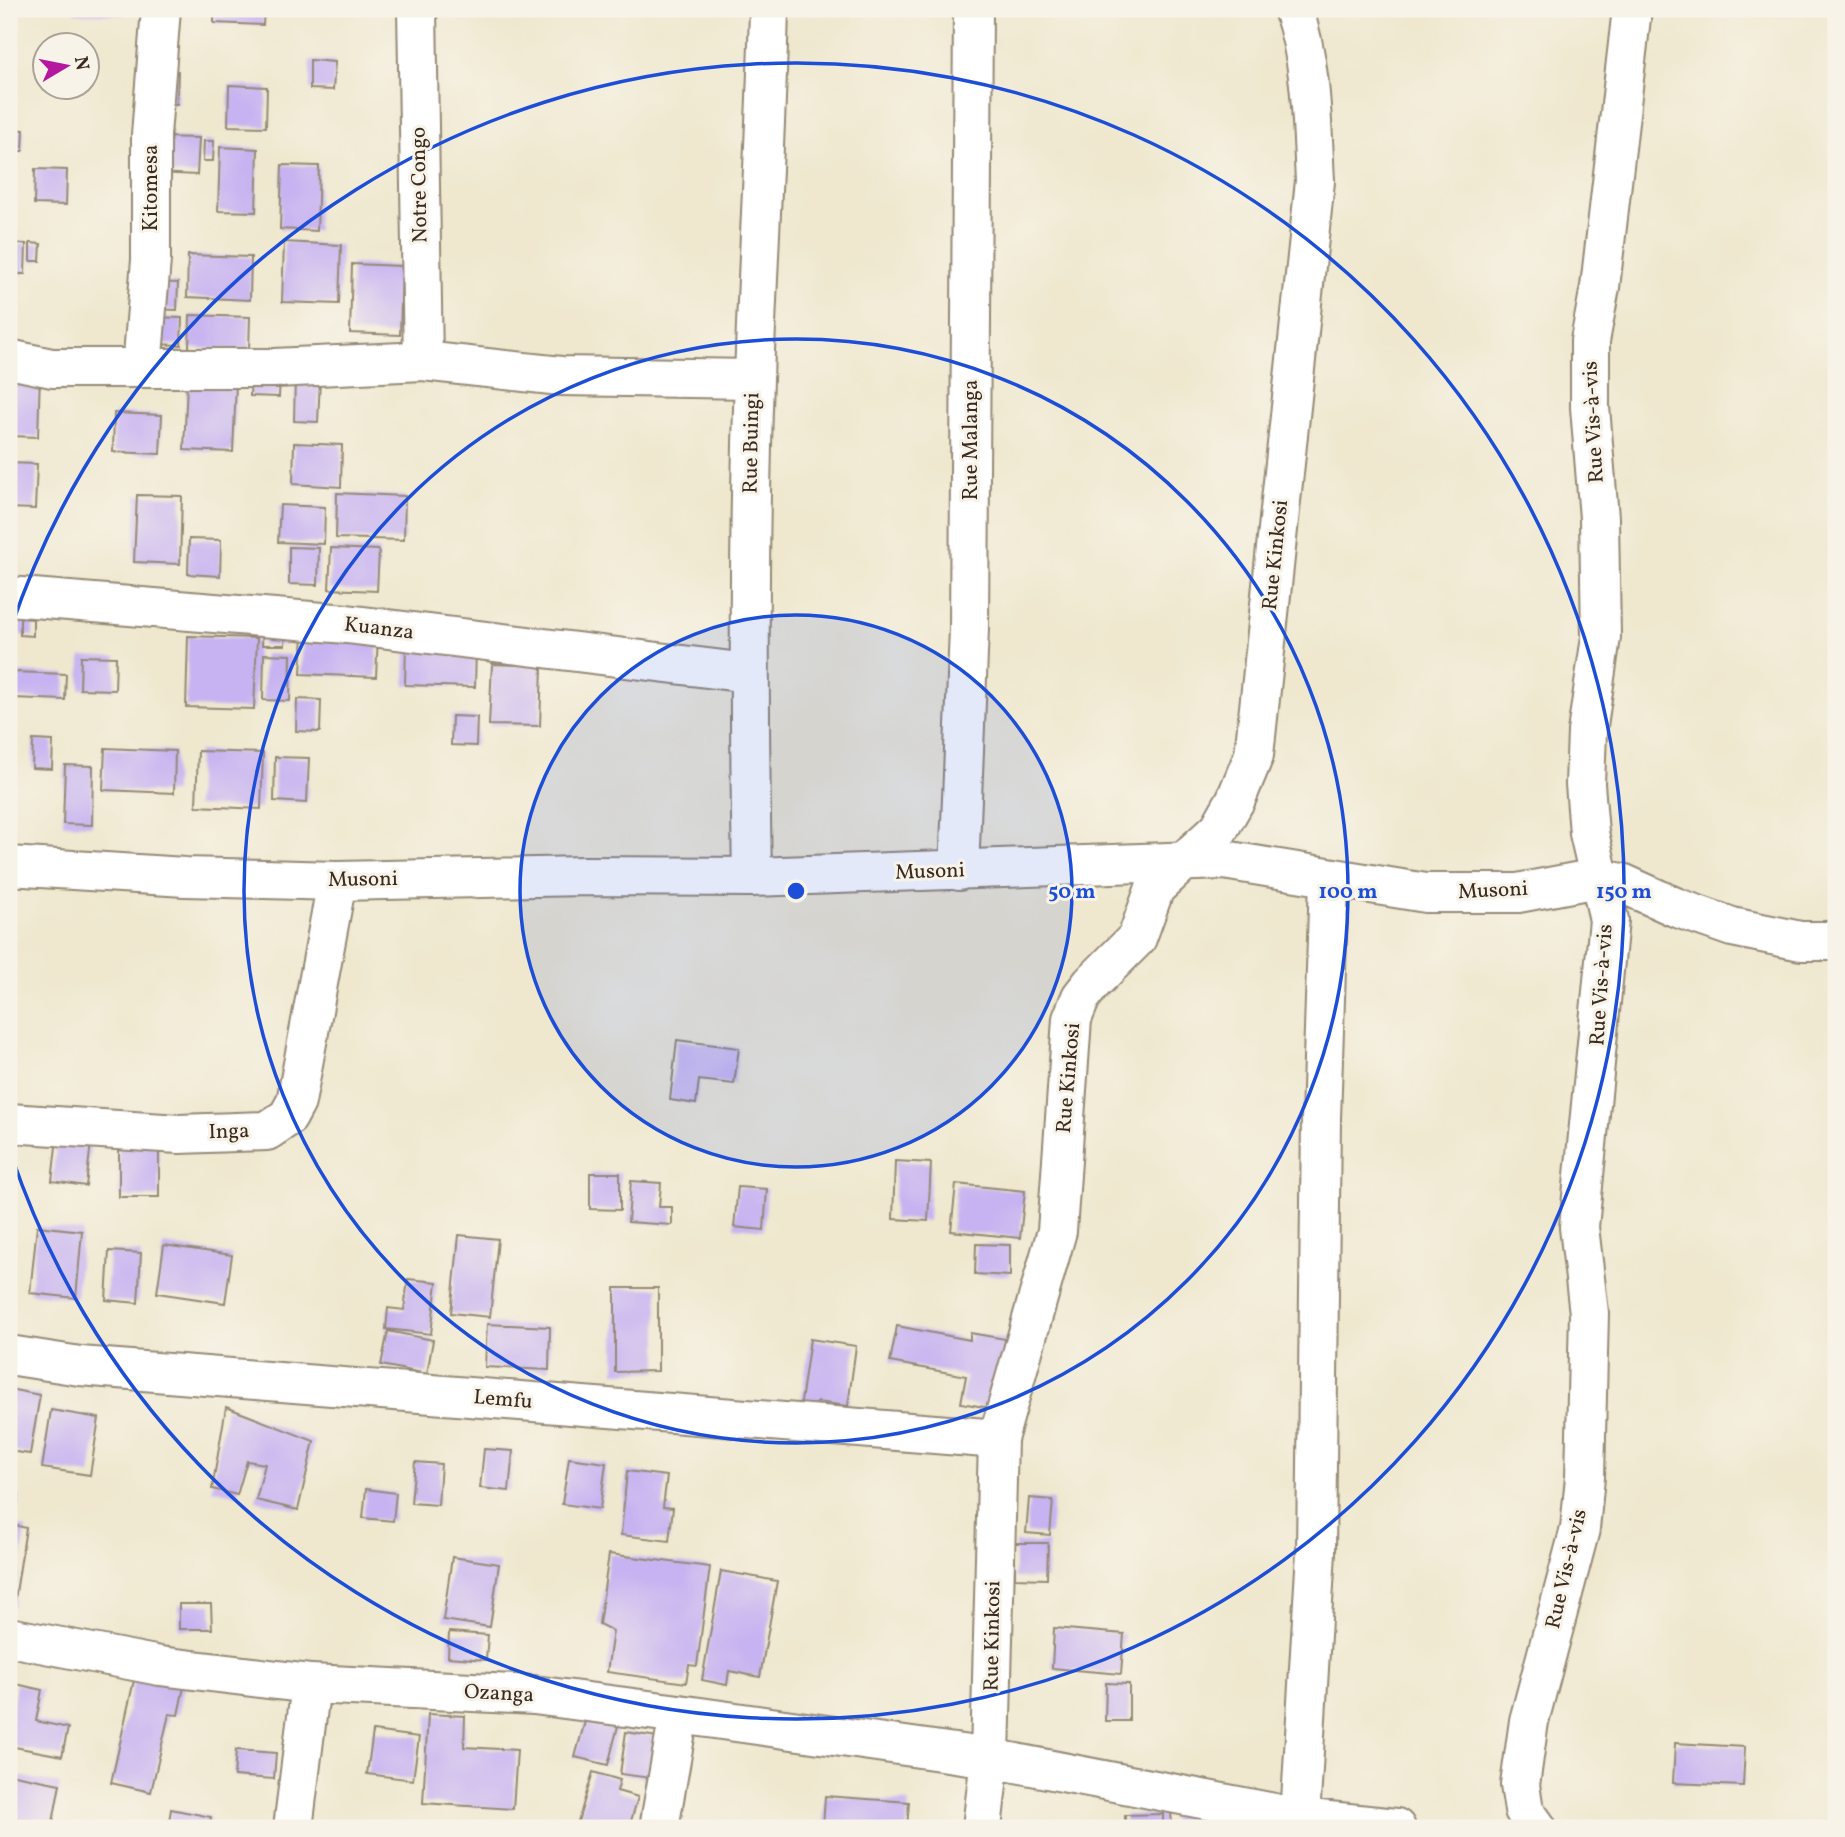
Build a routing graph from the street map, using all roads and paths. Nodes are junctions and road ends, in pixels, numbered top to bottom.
1 (161, 9) edge
2 (417, 9) edge
3 (769, 9) edge
4 (973, 9) edge
5 (1293, 9) edge
6 (1632, 9) edge
7 (9, 359) edge
8 (423, 361) junction
9 (142, 368) junction
10 (754, 379) junction
11 (9, 596) edge
12 (748, 673) junction
13 (1187, 860) junction
14 (9, 866) edge
15 (959, 871) junction
16 (752, 877) junction
17 (1597, 878) junction
18 (1329, 879) junction
19 (337, 881) junction
20 (1836, 942) edge
21 (9, 1124) edge
22 (9, 1355) edge
23 (998, 1439) junction
24 (9, 1637) edge
25 (311, 1684) junction
26 (679, 1714) junction
27 (990, 1758) junction
28 (1300, 1818) junction
29 (293, 1828) edge
30 (659, 1828) edge
31 (982, 1828) edge
32 (1396, 1828) edge
33 (1537, 1828) edge

1 - 9 street, Kitomesa
2 - 8 street, Notre Congo
3 - 10 street, Rue Buingi
4 - 15 street, Rue Malanga
5 - 13 street, Rue Kinkosi
6 - 17 street, Rue Vis-à-vis
7 - 9 street
8 - 9 street
8 - 10 street
10 - 12 street, Rue Buingi
11 - 12 street, Kuanza
12 - 16 street, Rue Buingi
13 - 15 street, Musoni
13 - 18 street, Musoni
13 - 23 street, Rue Kinkosi
14 - 19 street, Musoni
15 - 16 street, Musoni
16 - 19 street, Musoni
17 - 18 street, Musoni
17 - 20 street, Musoni
17 - 33 street, Rue Vis-à-vis
18 - 28 street
19 - 21 street, Inga
22 - 23 street, Lemfu
23 - 27 street, Rue Kinkosi
24 - 25 street, Ozanga
25 - 26 street, Ozanga
25 - 29 street
26 - 27 street, Ozanga
26 - 30 street
27 - 28 street, Ozanga
27 - 31 street, Rue Kinkosi
28 - 32 street, Ozanga

